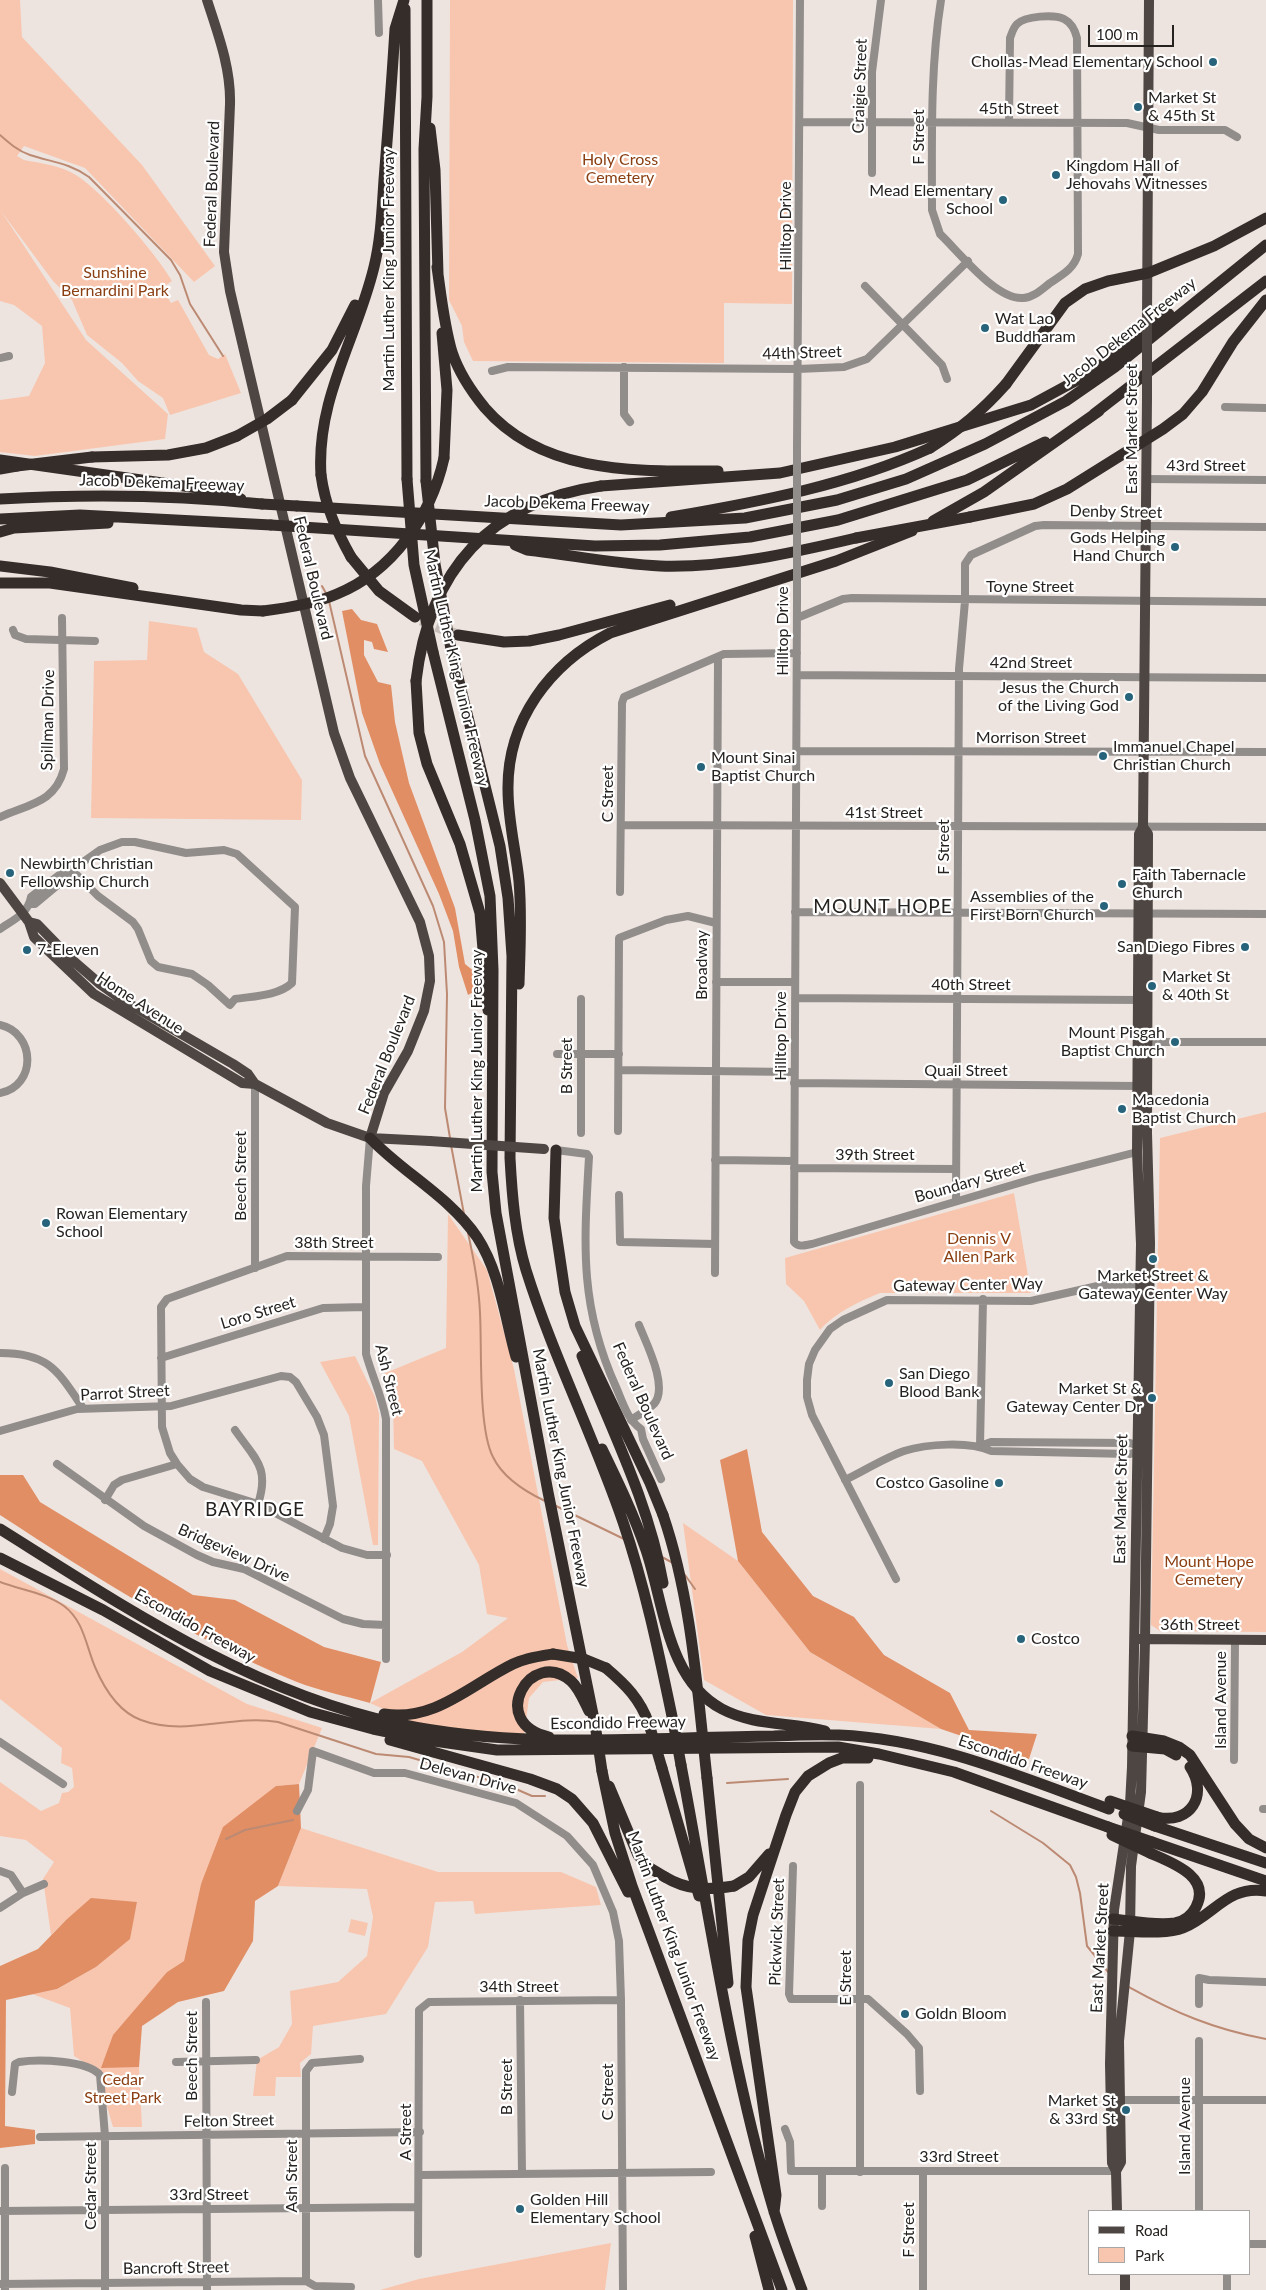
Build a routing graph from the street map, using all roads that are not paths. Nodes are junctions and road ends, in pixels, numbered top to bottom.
1 (208, 0) edge
2 (378, 0) edge
3 (404, 0) edge
4 (427, 0) edge
5 (800, 0) edge
6 (881, 0) edge
7 (941, 0) edge
8 (1149, 0) edge
9 (379, 33) dead end
10 (426, 97) junction
11 (800, 122) junction
12 (1010, 122) junction
13 (1078, 122) junction
14 (871, 123) junction
15 (932, 123) junction
16 (1148, 127) junction
17 (1237, 137) dead end
18 (872, 173) dead end
19 (1266, 218) edge
20 (381, 222) junction
21 (1266, 245) edge
22 (1250, 259) junction
23 (968, 261) junction
24 (437, 267) junction
25 (1148, 273) junction
26 (1266, 281) edge
27 (865, 286) dead end
28 (1266, 300) edge
29 (904, 326) junction
30 (9, 356) dead end
31 (0, 358) edge
32 (624, 367) junction
33 (798, 369) junction
34 (492, 371) dead end
35 (946, 379) dead end
36 (1225, 407) dead end
37 (1266, 408) edge
38 (1099, 411) junction
39 (630, 422) dead end
40 (1147, 440) junction
41 (0, 460) edge
42 (0, 469) edge
43 (757, 475) junction
44 (1146, 480) junction
45 (1266, 480) edge
46 (0, 499) edge
47 (257, 503) junction
48 (0, 519) edge
49 (188, 521) junction
50 (621, 525) junction
51 (1146, 526) junction
52 (1266, 527) edge
53 (0, 532) edge
54 (504, 541) junction
55 (971, 555) joint
56 (0, 566) edge
57 (773, 579) junction
58 (0, 583) edge
59 (965, 601) junction
60 (1145, 602) junction
61 (1266, 602) edge
62 (222, 607) junction
63 (62, 618) dead end
64 (415, 618) tunnel mouth
65 (797, 618) junction
66 (13, 630) dead end
67 (458, 635) tunnel mouth
68 (63, 640) junction
69 (95, 640) dead end
70 (797, 652) junction
71 (718, 657) junction
72 (797, 675) junction
73 (959, 676) junction
74 (1145, 677) junction
75 (1266, 678) edge
76 (796, 750) junction
77 (958, 751) junction
78 (1144, 752) junction
79 (1266, 752) edge
80 (0, 817) edge
81 (622, 826) junction
82 (717, 826) junction
83 (796, 827) junction
84 (958, 827) junction
85 (1266, 827) edge
86 (1143, 828) junction
87 (72, 870) junction
88 (0, 884) edge
89 (620, 892) dead end
90 (795, 912) junction
91 (958, 912) junction
92 (1143, 914) junction
93 (1266, 914) edge
94 (26, 918) junction
95 (716, 923) junction
96 (0, 929) edge
97 (716, 982) junction
98 (795, 982) junction
99 (795, 998) junction
100 (581, 999) dead end
101 (957, 999) junction
102 (1142, 1000) junction
103 (0, 1025) edge
104 (491, 1032) junction
105 (1142, 1042) junction
106 (1266, 1042) edge
107 (557, 1054) dead end
108 (581, 1054) junction
109 (619, 1054) junction
110 (618, 1070) junction
111 (716, 1071) junction
112 (794, 1072) junction
113 (794, 1083) junction
114 (255, 1084) junction
115 (957, 1084) junction
116 (1137, 1086) junction
117 (0, 1093) edge
118 (510, 1125) junction
119 (618, 1131) dead end
120 (581, 1133) dead end
121 (370, 1138) junction
122 (550, 1149) junction
123 (1137, 1152) junction
124 (589, 1157) joint
125 (715, 1160) junction
126 (794, 1165) junction
127 (956, 1169) junction
128 (619, 1195) dead end
129 (956, 1201) junction
130 (1150, 1230) junction
131 (715, 1244) junction
132 (812, 1244) joint
133 (365, 1256) junction
134 (438, 1257) dead end
135 (255, 1268) junction
136 (714, 1274) dead end
137 (1145, 1284) junction
138 (983, 1299) junction
139 (365, 1307) junction
140 (639, 1325) dead end
141 (575, 1326) junction
142 (0, 1352) edge
143 (161, 1358) junction
144 (572, 1388) junction
145 (162, 1407) junction
146 (83, 1408) junction
147 (631, 1420) junction
148 (234, 1430) dead end
149 (0, 1431) edge
150 (980, 1446) junction
151 (1140, 1448) junction
152 (541, 1453) junction
153 (57, 1464) dead end
154 (177, 1464) junction
155 (661, 1478) dead end
156 (845, 1480) junction
157 (105, 1500) junction
158 (258, 1504) junction
159 (0, 1529) edge
160 (324, 1539) junction
161 (387, 1555) junction
162 (0, 1558) edge
163 (656, 1567) junction
164 (896, 1579) dead end
165 (386, 1625) junction
166 (1134, 1639) junction
167 (1145, 1640) junction
168 (1235, 1640) junction
169 (1266, 1640) edge
170 (386, 1659) dead end
171 (311, 1699) junction
172 (310, 1712) junction
173 (594, 1721) junction
174 (839, 1735) junction
175 (578, 1740) junction
176 (0, 1742) edge
177 (1137, 1742) junction
178 (1234, 1760) dead end
179 (905, 1761) junction
180 (602, 1772) junction
181 (63, 1784) dead end
182 (860, 1785) dead end
183 (297, 1811) dead end
184 (1156, 1822) junction
185 (780, 1830) junction
186 (1151, 1847) junction
187 (1266, 1848) edge
188 (1266, 1863) edge
189 (793, 1866) dead end
190 (0, 1870) edge
191 (1266, 1881) edge
192 (44, 1884) dead end
193 (1266, 1891) edge
194 (23, 1893) junction
195 (606, 1896) joint
196 (0, 1908) edge
197 (1113, 1925) junction
198 (1130, 1926) junction
199 (715, 1947) junction
200 (1266, 1982) edge
201 (674, 1996) junction
202 (859, 1999) junction
203 (520, 2000) junction
204 (621, 2000) junction
205 (206, 2002) dead end
206 (1198, 2004) dead end
207 (419, 2010) joint
208 (1199, 2041) dead end
209 (733, 2042) junction
210 (360, 2059) dead end
211 (256, 2060) dead end
212 (206, 2061) junction
213 (176, 2062) dead end
214 (920, 2091) dead end
215 (12, 2092) dead end
216 (1115, 2100) junction
217 (1199, 2100) junction
218 (1266, 2100) edge
219 (785, 2129) dead end
220 (420, 2132) junction
221 (306, 2134) junction
222 (206, 2135) junction
223 (106, 2136) junction
224 (40, 2137) dead end
225 (5, 2168) dead end
226 (923, 2171) junction
227 (1116, 2171) junction
228 (622, 2172) junction
229 (711, 2172) dead end
230 (822, 2172) junction
231 (860, 2172) junction
232 (522, 2174) junction
233 (420, 2175) junction
234 (744, 2190) junction
235 (822, 2206) dead end
236 (418, 2207) junction
237 (206, 2208) junction
238 (306, 2208) junction
239 (105, 2209) junction
240 (1117, 2210) edge
241 (1199, 2210) edge
242 (3, 2211) edge
243 (774, 2212) junction
244 (1251, 2244) edge
245 (1266, 2244) edge
246 (418, 2254) dead end
247 (1125, 2275) edge
248 (1227, 2275) edge
249 (306, 2280) junction
250 (4, 2286) edge
251 (206, 2286) edge
252 (351, 2286) dead end
253 (105, 2287) edge
254 (623, 2290) edge
255 (769, 2290) edge
256 (782, 2290) edge
257 (802, 2290) edge
258 (923, 2290) edge
259 (1125, 2290) edge
260 (1227, 2290) edge

1 - 121 main road, Federal Boulevard
2 - 9 street
3 - 20 highway
3 - 104 highway, Martin Luther King Junior Freeway, bridge
4 - 10 highway, Martin Luther King Junior Freeway
5 - 11 street, Hilltop Drive
6 - 14 street, Craigie Street
7 - 15 street, F Street
8 - 16 main road, East Market Street
10 - 24 highway
10 - 118 highway, Martin Luther King Junior Freeway, bridge
11 - 14 street, 45th Street
11 - 33 street, Hilltop Drive
12 - 13 street, 45th Street
12 - 13 street
12 - 15 street, 45th Street
13 - 16 street, 45th Street
13 - 23 street
14 - 15 street, 45th Street
14 - 18 street, Craigie Street
15 - 23 street, F Street
16 - 17 street, 45th Street
16 - 25 main road, East Market Street
19 - 25 highway
20 - 42 highway, bridge
20 - 64 highway, bridge
21 - 22 highway, Jacob Dekema Freeway
22 - 43 highway
22 - 50 highway, Jacob Dekema Freeway
23 - 29 street, 44th Street
24 - 43 highway
24 - 62 highway, bridge
25 - 40 main road, East Market Street, bridge
25 - 50 highway, bridge
26 - 38 highway
27 - 29 street
28 - 40 highway
29 - 33 street, 44th Street
29 - 35 street
30 - 31 street
32 - 33 street, 44th Street
32 - 34 street, 44th Street
32 - 39 street
33 - 65 street, Hilltop Drive, bridge
36 - 37 street
38 - 54 highway
38 - 57 highway
40 - 44 main road, East Market Street
40 - 54 highway, bridge
41 - 47 highway
43 - 104 highway, bridge
44 - 45 street, 43rd Street
44 - 51 main road, East Market Street
46 - 47 highway, Jacob Dekema Freeway
47 - 50 highway, Jacob Dekema Freeway, bridge
48 - 49 highway
49 - 53 highway
49 - 54 highway, bridge
51 - 52 street, Denby Street
51 - 55 street, Denby Street
51 - 60 main road, East Market Street
55 - 59 street, F Street
56 - 62 highway
57 - 67 highway
57 - 118 highway
58 - 62 highway
59 - 60 street, Toyne Street
59 - 65 street, Toyne Street
59 - 73 street, F Street
60 - 61 street, Toyne Street
60 - 74 main road, East Market Street
63 - 68 street, Spillman Drive
65 - 70 street, Hilltop Drive
66 - 68 street
68 - 69 street
68 - 80 street, Spillman Drive
70 - 71 street
70 - 72 street, Hilltop Drive
71 - 81 street, C Street
71 - 82 street, Broadway
72 - 73 street, 42nd Street
72 - 76 street, Hilltop Drive
73 - 74 street, 42nd Street
73 - 77 street, F Street
74 - 75 street, 42nd Street
74 - 78 main road, East Market Street
76 - 77 street, Morrison Street
76 - 83 street, Hilltop Drive
77 - 78 street, Morrison Street
77 - 84 street, F Street
78 - 79 street, Morrison Street
78 - 86 main road, East Market Street
81 - 82 street, 41st Street
81 - 89 street, C Street
82 - 83 street, 41st Street
82 - 95 street, Broadway
83 - 84 street, 41st Street
83 - 90 street, Hilltop Drive
84 - 86 street, 41st Street
84 - 91 street, F Street
85 - 86 street, 41st Street
86 - 92 main road, East Market Street
87 - 87 street
87 - 94 street
88 - 94 main road, Home Avenue
90 - 91 street
90 - 98 street, Hilltop Drive
91 - 92 street
91 - 101 street, F Street
92 - 93 street
92 - 102 main road, East Market Street
94 - 96 street
94 - 114 main road, Home Avenue
95 - 97 street, Broadway
95 - 109 street
97 - 98 street
97 - 111 street, Broadway
98 - 99 street, Hilltop Drive
99 - 101 street, 40th Street
99 - 112 street, Hilltop Drive
100 - 108 street, B Street
101 - 102 street, 40th Street
101 - 115 street, F Street
102 - 105 main road, East Market Street
103 - 117 street
104 - 152 highway, Martin Luther King Junior Freeway
105 - 106 street
105 - 116 main road, East Market Street
105 - 130 main road, East Market Street
107 - 108 street
108 - 109 street
108 - 120 street, B Street
109 - 110 street
110 - 111 street
110 - 119 street
111 - 112 street
111 - 125 street, Broadway
112 - 113 street, Hilltop Drive
113 - 115 street, Quail Street
113 - 126 street, Hilltop Drive
114 - 121 main road, Home Avenue
114 - 135 street, Beech Street
115 - 116 street, Quail Street
115 - 127 street, F Street
116 - 123 main road, East Market Street
118 - 144 highway, Martin Luther King Junior Freeway
121 - 122 main road, Home Avenue, bridge
121 - 133 street, Ash Street
121 - 152 highway
122 - 124 street, Home Avenue
122 - 141 highway
123 - 129 street, Boundary Street
123 - 130 main road
123 - 137 main road, East Market Street
124 - 147 street, Federal Boulevard
125 - 126 street, 39th Street
125 - 131 street, Broadway
126 - 127 street, 39th Street
126 - 132 street, Hilltop Drive
127 - 129 street, F Street
128 - 131 street
129 - 132 street, Boundary Street
130 - 137 main road, East Market Street
131 - 136 street, Broadway
133 - 134 street, 38th Street
133 - 135 street, 38th Street
133 - 139 street, Ash Street
135 - 143 street, 38th Street
137 - 138 street, Gateway Center Way
137 - 151 main road, East Market Street
138 - 150 street
138 - 156 street, Gateway Center Way
139 - 143 street, Loro Street
139 - 161 street, Ash Street
140 - 147 street
141 - 163 highway
141 - 209 highway, bridge
142 - 146 street
143 - 145 street
144 - 163 highway
144 - 199 highway, Martin Luther King Junior Freeway, bridge
145 - 146 street, Parrot Street
145 - 154 street
145 - 160 street, Parrot Street
146 - 149 street, Parrot Street
147 - 155 street, Federal Boulevard
148 - 158 street
150 - 151 street
150 - 156 street
151 - 166 main road, East Market Street
151 - 167 main road, East Market Street
152 - 173 highway, Martin Luther King Junior Freeway
153 - 157 street, Bridgeview Drive
154 - 157 street
154 - 158 street
156 - 164 street, Gateway Center Way
157 - 165 street, Bridgeview Drive
158 - 160 street
159 - 171 highway, Escondido Freeway
160 - 161 street
161 - 165 street, Ash Street
162 - 172 highway, Escondido Freeway
163 - 174 highway
165 - 170 street, Ash Street
166 - 167 main road, 36th Street
166 - 177 main road, East Market Street
167 - 168 main road, 36th Street
167 - 177 main road, East Market Street
168 - 169 main road, 36th Street
168 - 178 street, Island Avenue
171 - 175 highway, Escondido Freeway
171 - 199 highway, bridge
172 - 179 highway, Escondido Freeway
172 - 201 highway
173 - 175 highway
173 - 180 highway, Martin Luther King Junior Freeway, bridge
174 - 175 highway, Escondido Freeway
174 - 184 highway, Escondido Freeway, bridge
176 - 181 street
177 - 184 highway
177 - 187 highway
177 - 197 main road, East Market Street
177 - 198 main road, East Market Street
179 - 185 highway
179 - 186 highway, Escondido Freeway, bridge
180 - 185 highway, bridge
180 - 201 highway, Martin Luther King Junior Freeway
182 - 202 street, E Street
183 - 195 street, Delevan Drive
184 - 188 highway, Escondido Freeway
185 - 243 highway
186 - 191 highway
186 - 198 highway
189 - 202 street, Pickwick Street
190 - 194 street
192 - 194 street
193 - 198 highway
194 - 196 street
195 - 204 street, C Street
197 - 198 highway
197 - 216 main road, East Market Street
198 - 216 main road, East Market Street
199 - 209 highway, Martin Luther King Junior Freeway
200 - 206 street
201 - 234 highway, Martin Luther King Junior Freeway
202 - 214 street
202 - 231 street, E Street
203 - 204 street, 34th Street
203 - 207 street, 34th Street
203 - 232 street, B Street
204 - 228 street, C Street
205 - 212 street, Beech Street
207 - 220 street, A Street
208 - 217 street, Island Avenue
209 - 243 highway, Martin Luther King Junior Freeway
210 - 221 street, Ash Street
211 - 212 street
212 - 213 street
212 - 222 street, Beech Street
215 - 223 street, Cedar Street
216 - 217 street
216 - 227 main road, East Market Street
217 - 218 street
217 - 241 street, Island Avenue
219 - 230 street, 33rd Street
220 - 221 street, Felton Street
220 - 233 street, A Street
221 - 222 street, Felton Street
221 - 238 street, Ash Street
222 - 223 street, Felton Street
222 - 237 street, Beech Street
223 - 224 street, Felton Street
223 - 239 street, Cedar Street
225 - 242 street
226 - 227 street, 33rd Street
226 - 231 street, 33rd Street
226 - 258 street, F Street
227 - 240 main road, East Market Street
228 - 229 street
228 - 232 street
228 - 254 street, C Street
230 - 231 street, 33rd Street
230 - 235 street
232 - 233 street
233 - 236 street, A Street
234 - 255 highway
234 - 256 highway, Martin Luther King Junior Freeway
236 - 238 street, 33rd Street
236 - 246 street, A Street
237 - 238 street, 33rd Street
237 - 239 street, 33rd Street
237 - 251 street, Beech Street
238 - 249 street, Ash Street
239 - 242 street, 33rd Street
239 - 253 street, Cedar Street
242 - 250 street
243 - 257 highway, Martin Luther King Junior Freeway
244 - 245 street
247 - 259 main road
248 - 260 street
249 - 251 street, Bancroft Street
249 - 252 street, Bancroft Street
250 - 253 street, Bancroft Street
251 - 253 street, Bancroft Street

